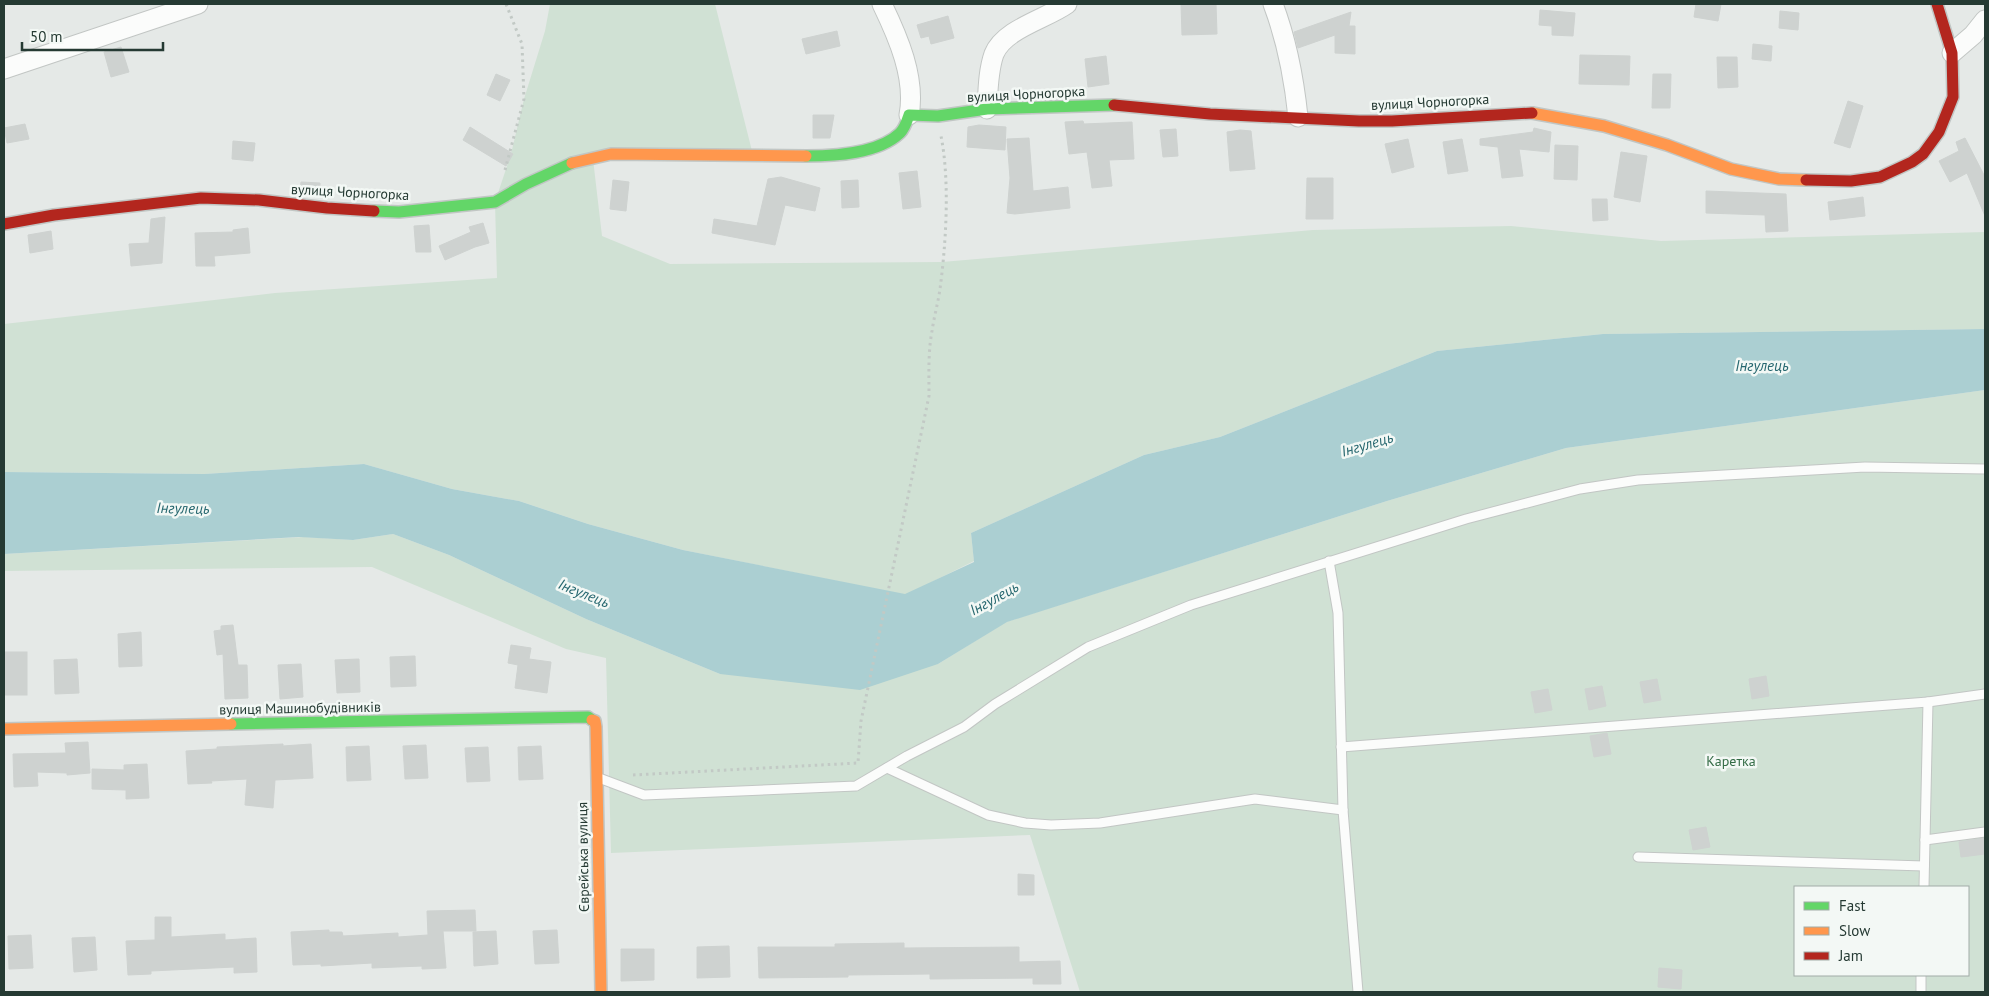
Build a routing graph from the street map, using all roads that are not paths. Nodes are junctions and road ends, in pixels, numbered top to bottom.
1 (198, 4) edge
2 (882, 4) edge
3 (1067, 4) edge
4 (1273, 4) edge
5 (1937, 4) edge
6 (1985, 20) edge
7 (1952, 53) junction
8 (4, 68) edge
9 (987, 108) junction
10 (909, 115) junction
11 (1298, 118) junction
12 (4, 224) edge
13 (1985, 469) edge
14 (1329, 561) junction
15 (1985, 694) edge
16 (1928, 702) junction
17 (595, 721) joint
18 (4, 729) edge
19 (1341, 747) junction
20 (886, 768) junction
21 (597, 777) junction
22 (1343, 810) junction
23 (1985, 832) edge
24 (1925, 840) junction
25 (1638, 857) dead end
26 (1924, 866) junction
27 (1924, 886) edge
28 (1922, 976) edge
29 (601, 992) edge
30 (1358, 992) edge
31 (1921, 992) edge

1 - 8 street
2 - 10 street
3 - 9 street
4 - 11 street
5 - 7 street, вулиця Чорногорка
6 - 7 street
7 - 11 street, вулиця Чорногорка
9 - 10 street, вулиця Чорногорка
9 - 11 street, вулиця Чорногорка
10 - 12 street, вулиця Чорногорка
13 - 14 lane
14 - 19 lane
14 - 20 lane
15 - 16 lane
16 - 19 lane
16 - 24 lane
17 - 18 street, вулиця Машинобудівників
17 - 21 street, Єврейська вулиця
19 - 22 lane
20 - 21 lane
20 - 22 lane
21 - 29 street, Єврейська вулиця
22 - 30 lane
23 - 24 lane
24 - 26 lane
25 - 26 lane
26 - 27 lane
28 - 31 lane

